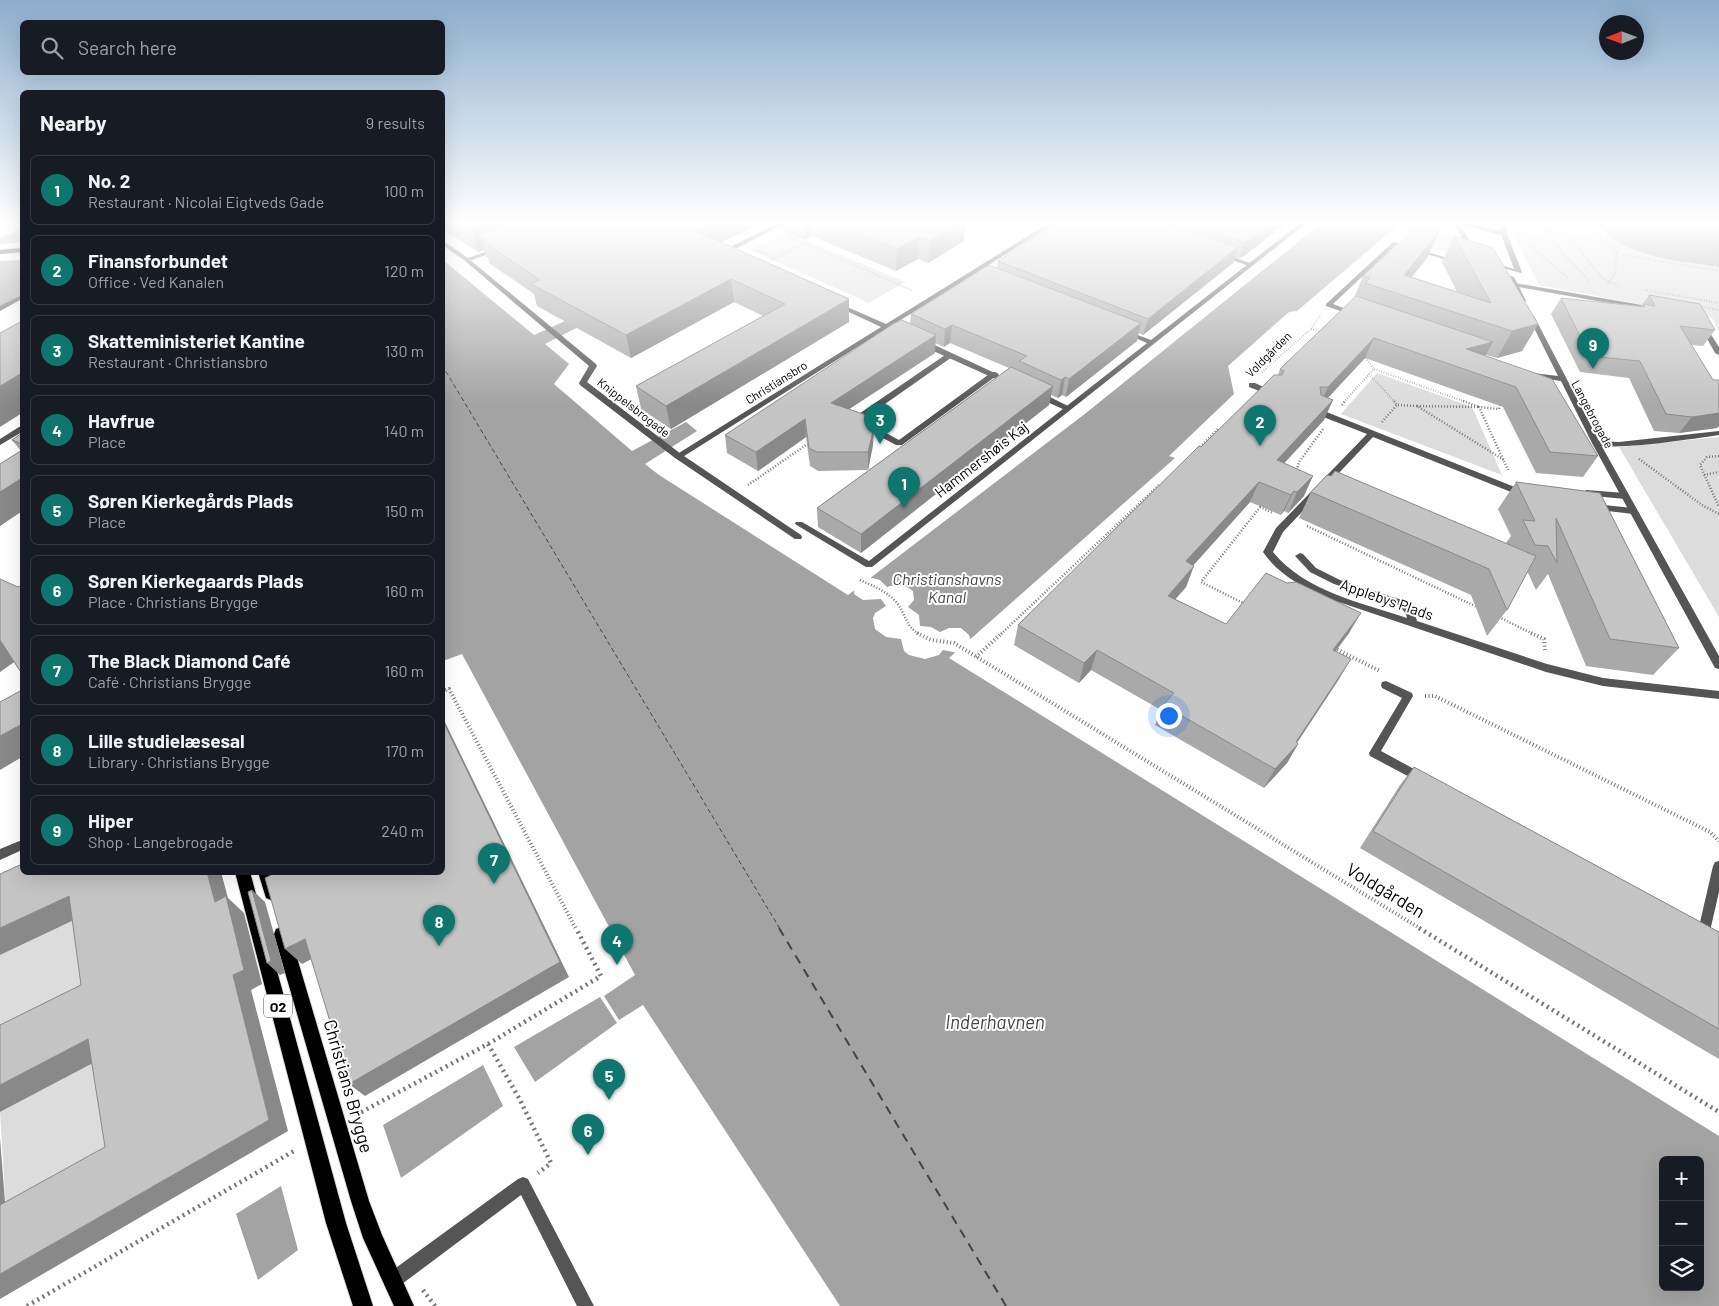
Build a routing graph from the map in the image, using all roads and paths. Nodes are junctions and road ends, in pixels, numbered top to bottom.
1 (493, 282) edge
2 (891, 282) edge
3 (956, 282) edge
4 (1229, 282) edge
5 (1353, 282) edge
6 (1514, 282) edge
7 (1590, 282) edge
8 (1608, 283) edge
9 (1515, 285) junction
10 (1588, 285) dead end
11 (1624, 287) dead end
12 (1643, 290) dead end
13 (20, 298) edge
14 (826, 299) edge
15 (929, 299) junction
16 (1719, 303) edge
17 (1328, 305) junction
18 (1648, 308) edge
19 (0, 309) edge
20 (1719, 310) edge
21 (1361, 316) edge
22 (1694, 316) joint
23 (886, 326) junction
24 (1311, 329) junction
25 (894, 330) edge
26 (1120, 330) edge
27 (1328, 335) edge
28 (919, 341) edge
29 (1152, 343) junction
30 (1360, 350) edge
31 (1719, 353) edge
32 (951, 355) junction
33 (1374, 369) dead end
34 (1522, 372) edge
35 (995, 374) junction
36 (1369, 374) dead end
37 (1562, 379) junction
38 (1252, 384) joint
39 (1020, 386) edge
40 (1270, 392) edge
41 (1034, 393) edge
42 (1502, 401) edge
43 (1417, 406) dead end
44 (1068, 408) junction
45 (1316, 411) edge
46 (1223, 425) edge
47 (20, 430) edge
48 (1372, 433) junction
49 (1719, 433) edge
50 (812, 441) edge
51 (0, 443) edge
52 (1596, 443) junction
53 (1619, 444) junction
54 (1195, 452) edge
55 (674, 454) junction
56 (1719, 456) edge
57 (1719, 472) edge
58 (1704, 475) junction
59 (1166, 478) edge
60 (1502, 486) junction
61 (1577, 492) edge
62 (734, 494) junction
63 (1625, 496) junction
64 (1535, 498) edge
65 (1264, 502) edge
66 (1260, 507) junction
67 (1588, 507) edge
68 (1719, 507) edge
69 (1633, 511) junction
70 (1719, 514) edge
71 (1290, 518) junction
72 (799, 524) dead end
73 (798, 537) dead end
74 (1300, 556) dead end
75 (860, 580) dead end
76 (1254, 608) edge
77 (1483, 610) dead end
78 (1492, 614) dead end
79 (1413, 624) junction
80 (1332, 648) edge
81 (976, 657) junction
82 (1719, 665) edge
83 (1546, 668) junction
84 (1383, 673) dead end
85 (1386, 685) dead end
86 (445, 690) edge
87 (1719, 695) edge
88 (1408, 696) junction
89 (1432, 784) edge
90 (1719, 841) edge
91 (20, 847) edge
92 (0, 855) edge
93 (1719, 866) edge
94 (243, 875) edge
95 (266, 875) edge
96 (1704, 931) edge
97 (488, 1044) junction
98 (1719, 1112) edge
99 (338, 1125) junction
100 (313, 1140) junction
101 (523, 1184) junction
102 (392, 1281) junction
103 (27, 1306) edge
104 (363, 1306) edge
105 (404, 1306) edge
106 (586, 1306) edge

1 - 55 street, Knippelsbrogade
2 - 15 path
3 - 15 street, Christiansbro
4 - 29 street, Hammershøis Kaj
5 - 17 street
6 - 9 street
7 - 10 path
8 - 11 path
9 - 18 street
9 - 37 street, Langebrogade
12 - 16 path
13 - 19 street
14 - 23 street
15 - 23 street, Christiansbro
17 - 21 street
17 - 24 path, Voldgården
20 - 22 path
22 - 31 street
23 - 25 street
23 - 55 street, Christiansbro
24 - 27 path
24 - 38 path, Voldgården
26 - 29 street
28 - 32 street
29 - 44 street, Hammershøis Kaj
30 - 33 path
32 - 35 street
32 - 35 street
34 - 37 street
35 - 39 street
36 - 43 path
37 - 52 street, Langebrogade
38 - 40 street
41 - 44 street
42 - 60 path
44 - 72 street, Hammershøis Kaj
45 - 48 street
46 - 54 path
47 - 51 street
48 - 60 street
48 - 71 street, Applebys Plads
49 - 53 street
50 - 62 path
52 - 53 street
52 - 63 street, Langebrogade
53 - 70 path
55 - 62 street, Knippelsbrogade
56 - 58 path
57 - 58 path
58 - 68 path
59 - 81 path
60 - 64 street
61 - 63 street
62 - 73 street, Knippelsbrogade
63 - 69 street, Langebrogade
65 - 66 path
66 - 71 path, Applebys Plads
66 - 76 path
67 - 69 street
69 - 82 street, Langebrogade
71 - 77 path, Applebys Plads
71 - 79 street, Applebys Plads
74 - 79 street
75 - 81 path, Voldgården
78 - 83 path
79 - 83 street, Applebys Plads
80 - 84 path
81 - 98 path, Voldgården
83 - 87 street, Applebys Plads
85 - 88 street
86 - 97 path
88 - 89 street
88 - 90 path
91 - 92 street
93 - 96 street
94 - 100 main road, O2
95 - 99 main road, Christians Brygge / O2
97 - 99 path
97 - 101 path
99 - 102 main road, Christians Brygge / O2
100 - 103 path
100 - 104 main road, O2
101 - 102 street
101 - 106 street
102 - 105 main road, Christians Brygge / O2

